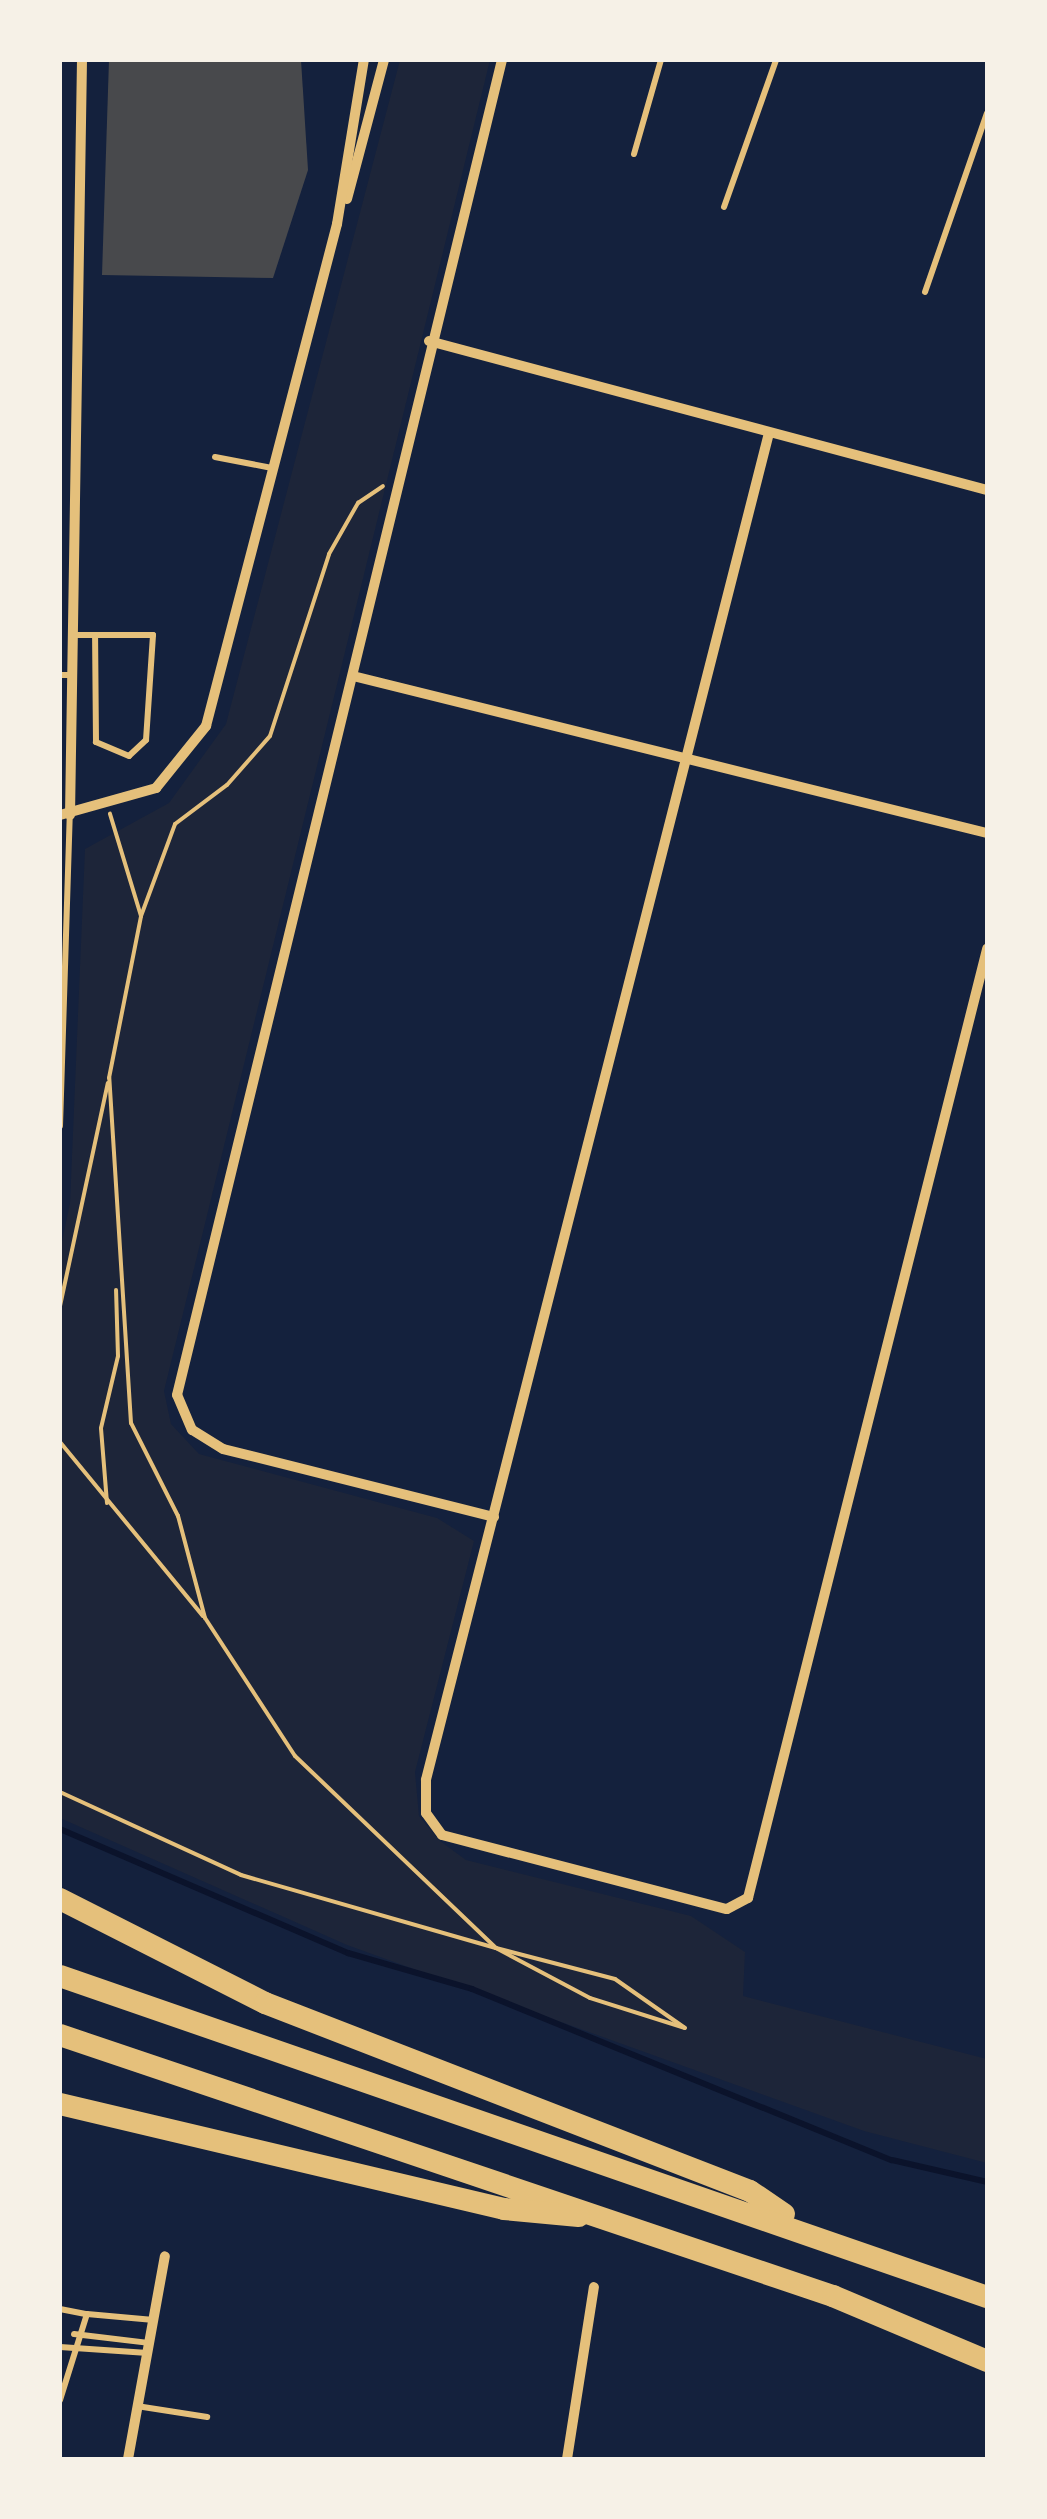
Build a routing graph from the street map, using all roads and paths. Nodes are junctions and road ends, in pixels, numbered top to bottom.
1 (82, 60) edge
2 (364, 60) edge
3 (384, 60) edge
4 (502, 60) edge
5 (661, 60) edge
6 (776, 60) edge
7 (987, 113) edge
8 (634, 154) dead end
9 (352, 168) junction
10 (724, 207) dead end
11 (924, 292) dead end
12 (428, 340) junction
13 (769, 432) junction
14 (215, 457) dead end
15 (272, 468) junction
16 (397, 480) junction
17 (987, 490) edge
18 (67, 627) edge
19 (95, 635) junction
20 (66, 675) edge
21 (354, 676) junction
22 (65, 732) edge
23 (683, 758) junction
24 (108, 807) junction
25 (65, 815) edge
26 (987, 833) edge
27 (140, 916) junction
28 (987, 949) edge
29 (109, 1078) junction
30 (60, 1106) edge
31 (60, 1126) edge
32 (115, 1278) junction
33 (60, 1306) edge
34 (60, 1442) edge
35 (107, 1502) junction
36 (494, 1517) junction
37 (205, 1618) junction
38 (60, 1792) edge
39 (60, 1899) edge
40 (496, 1948) junction
41 (60, 1976) edge
42 (60, 2035) edge
43 (60, 2104) edge
44 (612, 2218) junction
45 (803, 2228) junction
46 (165, 2256) dead end
47 (594, 2287) dead end
48 (987, 2297) edge
49 (60, 2310) edge
50 (88, 2314) junction
51 (155, 2320) junction
52 (74, 2334) junction
53 (71, 2345) junction
54 (60, 2347) edge
55 (150, 2348) junction
56 (987, 2361) edge
57 (60, 2400) edge
58 (142, 2408) junction
59 (207, 2418) dead end
60 (128, 2459) edge
61 (567, 2459) edge

1 - 18 street
2 - 9 street
3 - 9 street
4 - 12 street
5 - 8 lane
6 - 10 lane
7 - 11 lane
9 - 15 street
12 - 13 street
12 - 16 street
13 - 17 street
13 - 23 street
14 - 15 lane
15 - 24 street
16 - 21 street
16 - 27 path
18 - 19 lane
18 - 20 street
19 - 19 lane
20 - 22 street
21 - 23 street
21 - 36 street
22 - 25 street
23 - 26 street
23 - 36 street
24 - 25 street
24 - 27 path
25 - 30 lane
27 - 29 path
28 - 36 street
29 - 32 path
29 - 33 path
30 - 31 lane
32 - 35 path
32 - 37 path
34 - 35 path
35 - 37 path
37 - 40 path
38 - 40 path
39 - 45 highway
40 - 40 path
41 - 45 highway
42 - 44 highway
43 - 44 highway
44 - 56 highway
45 - 48 highway
46 - 51 street
47 - 61 street
49 - 50 lane
50 - 51 lane
50 - 52 lane
51 - 55 street
52 - 53 lane
52 - 55 lane
53 - 54 lane
53 - 55 lane
53 - 57 lane
55 - 58 street
58 - 59 lane
58 - 60 street

